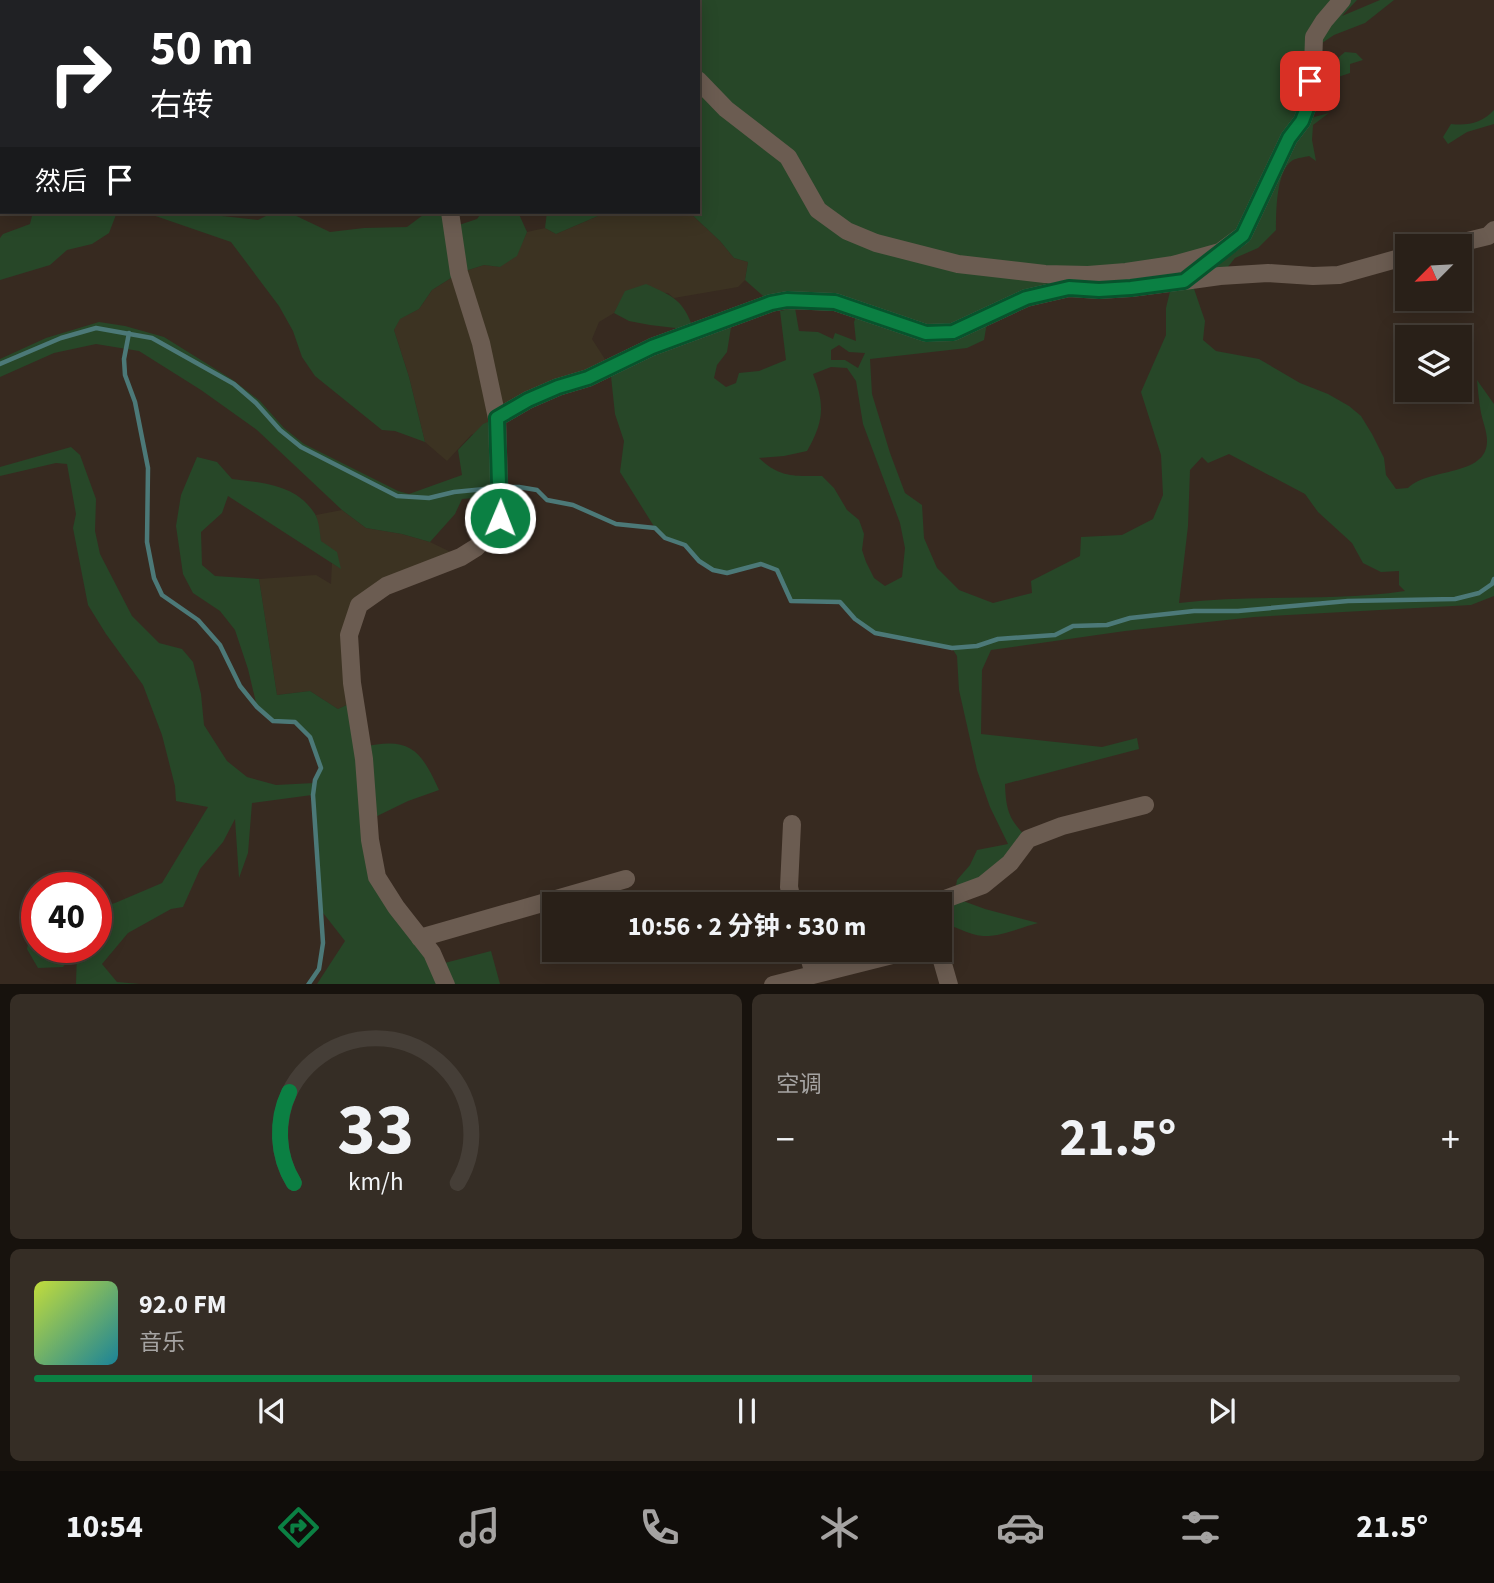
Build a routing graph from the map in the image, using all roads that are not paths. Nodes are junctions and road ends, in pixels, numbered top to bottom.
1 (1342, 0) edge
2 (700, 83) edge
3 (450, 214) edge
4 (1494, 230) edge
5 (1472, 240) edge
6 (1220, 252) junction
7 (1395, 259) edge
8 (1184, 281) junction
9 (497, 418) junction
10 (1145, 805) dead end
11 (792, 824) dead end
12 (626, 879) dead end
13 (790, 892) edge
14 (952, 897) edge
15 (421, 938) junction
16 (810, 962) edge
17 (863, 962) edge
18 (942, 962) edge
19 (814, 974) junction
20 (446, 984) edge
21 (777, 984) edge
22 (949, 984) edge

1 - 6 street
2 - 6 street
3 - 9 street
4 - 5 street
6 - 8 street
7 - 8 street
8 - 9 street
9 - 15 street
10 - 14 street
11 - 13 street
12 - 15 street
15 - 20 street
16 - 19 street
17 - 19 street
18 - 22 street
19 - 21 street

